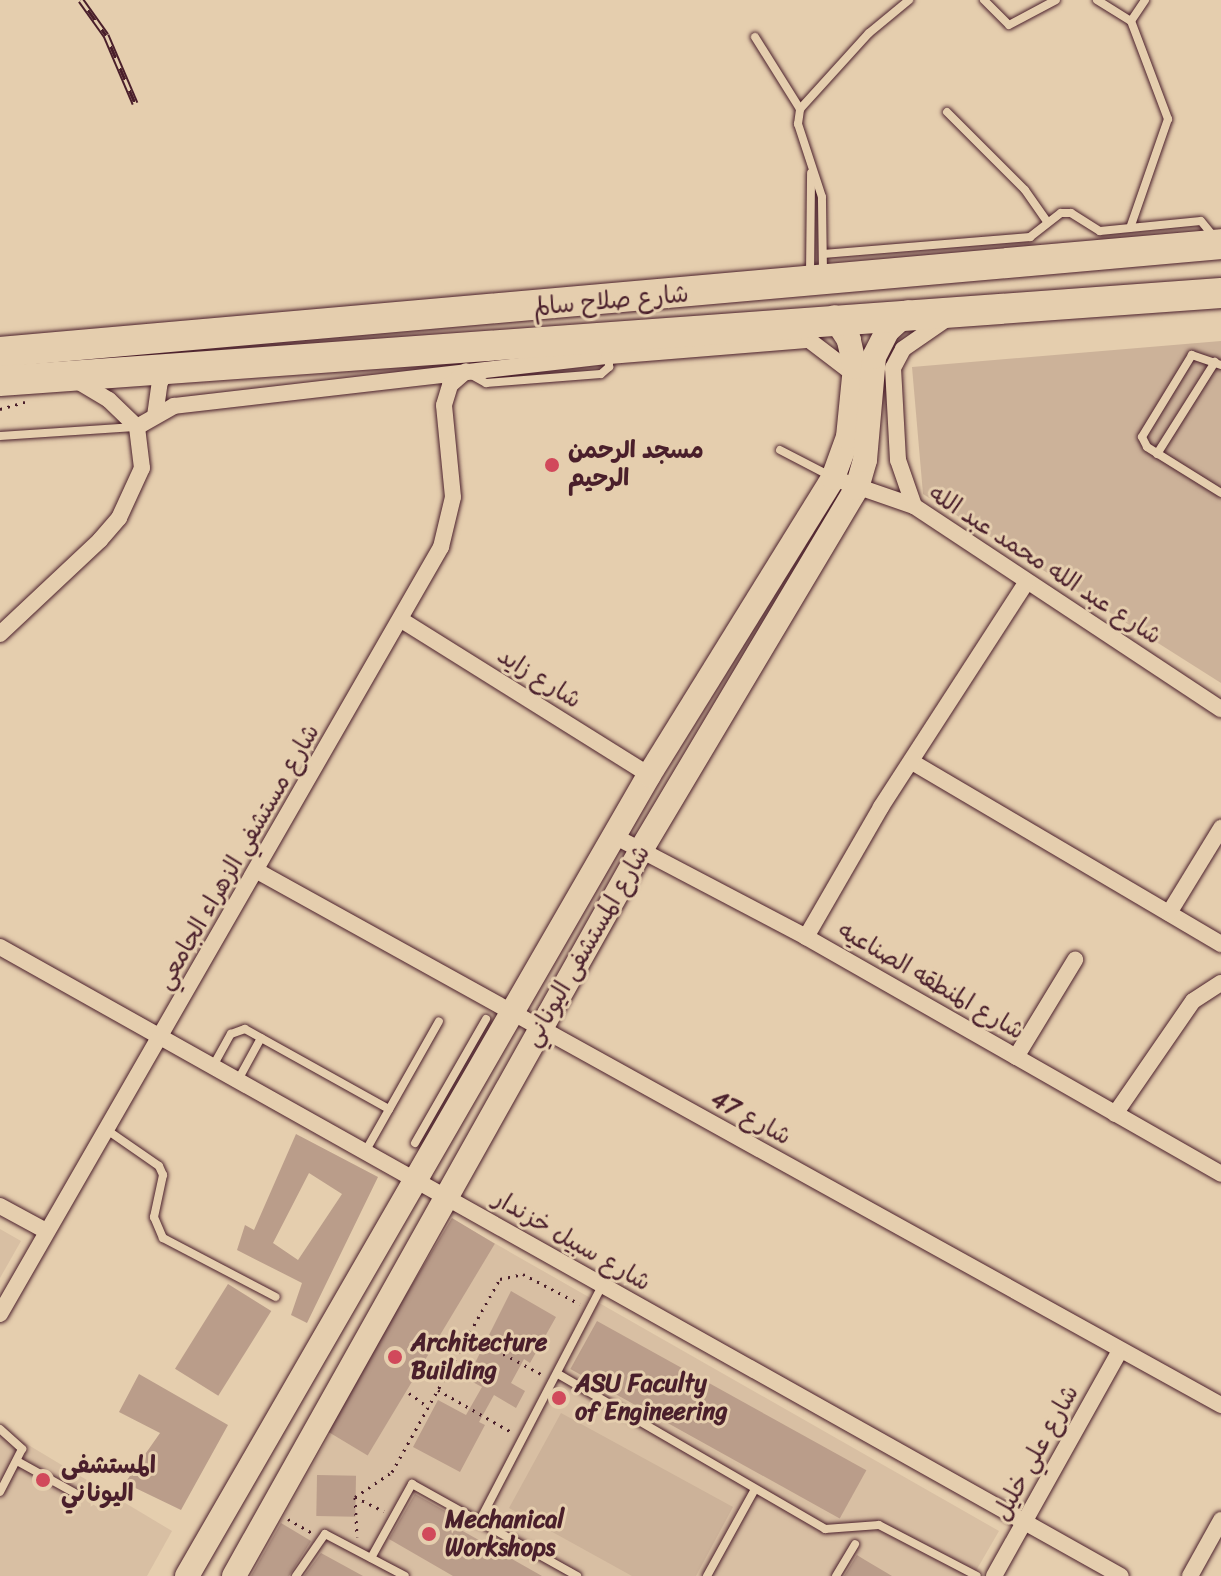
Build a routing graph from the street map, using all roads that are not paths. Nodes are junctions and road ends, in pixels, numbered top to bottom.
1 (909, 0) edge
2 (984, 0) edge
3 (1056, 0) edge
4 (1097, 0) edge
5 (1145, 0) edge
6 (1113, 4) edge
7 (1131, 21) junction
8 (755, 37) dead end
9 (800, 109) junction
10 (947, 112) dead end
11 (811, 172) junction
12 (1047, 221) junction
13 (1089, 225) junction
14 (1130, 228) junction
15 (1221, 244) edge
16 (1089, 248) junction
17 (1030, 250) junction
18 (829, 271) junction
19 (1221, 293) edge
20 (959, 309) junction
21 (908, 312) junction
22 (834, 317) junction
23 (0, 352) edge
24 (1218, 363) edge
25 (172, 367) junction
26 (466, 371) junction
27 (855, 375) junction
28 (72, 378) junction
29 (0, 381) edge
30 (404, 381) junction
31 (444, 405) junction
32 (155, 416) junction
33 (137, 427) junction
34 (0, 436) edge
35 (780, 450) dead end
36 (1157, 454) junction
37 (833, 478) junction
38 (857, 488) junction
39 (1221, 493) edge
40 (914, 506) junction
41 (1026, 583) junction
42 (403, 621) junction
43 (0, 634) edge
44 (1221, 709) edge
45 (912, 762) junction
46 (649, 775) junction
47 (1221, 828) edge
48 (614, 836) junction
49 (641, 850) junction
50 (259, 872) junction
51 (1169, 913) junction
52 (806, 937) junction
53 (1221, 944) edge
54 (0, 947) edge
55 (1075, 960) dead end
56 (1221, 983) edge
57 (512, 1012) junction
58 (486, 1019) dead end
59 (439, 1021) dead end
60 (540, 1028) junction
61 (161, 1037) junction
62 (261, 1038) junction
63 (1016, 1057) junction
64 (213, 1066) junction
65 (238, 1080) junction
66 (459, 1085) junction
67 (389, 1109) junction
68 (1115, 1114) junction
69 (106, 1129) junction
70 (415, 1143) dead end
71 (365, 1152) junction
72 (1221, 1174) edge
73 (417, 1180) junction
74 (446, 1196) junction
75 (0, 1206) edge
76 (46, 1231) junction
77 (602, 1286) junction
78 (276, 1297) dead end
79 (0, 1314) edge
80 (1119, 1352) junction
81 (556, 1378) junction
82 (1221, 1405) edge
83 (0, 1429) edge
84 (17, 1461) junction
85 (755, 1489) junction
86 (0, 1492) edge
87 (75, 1493) dead end
88 (1221, 1520) edge
89 (479, 1522) junction
90 (1025, 1523) junction
91 (855, 1544) dead end
92 (371, 1558) junction
93 (401, 1575) edge
94 (187, 1576) edge
95 (234, 1576) edge
96 (296, 1576) edge
97 (577, 1576) edge
98 (707, 1576) edge
99 (836, 1576) edge
100 (977, 1576) edge
101 (994, 1576) edge
102 (1121, 1576) edge
103 (1190, 1576) edge

1 - 9 lane
2 - 3 lane
4 - 6 lane
5 - 7 lane
6 - 7 lane
7 - 14 lane
8 - 9 lane
9 - 11 lane
10 - 12 lane
11 - 18 lane
11 - 18 lane
12 - 13 lane
12 - 17 lane
13 - 14 lane
13 - 16 lane
14 - 15 lane
15 - 16 highway, شارع صلاح سالم
16 - 17 highway, شارع صلاح سالم
17 - 18 highway, شارع صلاح سالم
18 - 23 highway, شارع صلاح سالم
19 - 20 highway, شارع صلاح سالم
20 - 21 highway, شارع صلاح سالم
20 - 40 street
21 - 22 highway, شارع صلاح سالم
21 - 38 street, شارع المستشفى اليوناني
22 - 25 highway, شارع صلاح سالم
22 - 27 street, شارع المستشفى اليوناني
24 - 36 lane
24 - 36 lane
25 - 28 highway, شارع صلاح سالم
25 - 32 street
26 - 27 street
26 - 30 street
26 - 31 street
27 - 37 street, شارع المستشفى اليوناني
28 - 29 highway, شارع صلاح سالم
28 - 33 street
30 - 31 street
30 - 32 street
31 - 42 street, شارع مستشفي الزهراء الجامعي
32 - 33 street
33 - 34 lane
33 - 43 street
35 - 37 lane
36 - 39 lane
37 - 38 street, شارع عبد الله محمد عبد الله
37 - 46 street, شارع المستشفى اليوناني
38 - 40 street, شارع عبد الله محمد عبد الله
38 - 49 street, شارع المستشفى اليوناني
40 - 41 street, شارع عبد الله محمد عبد الله
41 - 44 street, شارع عبد الله محمد عبد الله
41 - 45 street
42 - 46 street, شارع زايد
42 - 50 street, شارع مستشفي الزهراء الجامعي
45 - 51 street
45 - 52 street
46 - 48 street, شارع المستشفى اليوناني
47 - 51 street
48 - 49 street, شارع المنطقه الصناعيه
48 - 57 street, شارع المستشفى اليوناني
49 - 52 street, شارع المنطقه الصناعيه
49 - 60 street, شارع المستشفى اليوناني
50 - 57 street, شارع 47
50 - 61 street, شارع مستشفي الزهراء الجامعي
51 - 53 street
52 - 63 street, شارع المنطقه الصناعيه
54 - 61 street, شارع سبيل خزندار
55 - 63 street
56 - 68 street
57 - 60 street, شارع 47
57 - 66 street, شارع المستشفى اليوناني
58 - 66 lane
59 - 67 lane
60 - 74 street, شارع المستشفى اليوناني
60 - 80 street, شارع 47
61 - 64 street, شارع سبيل خزندار
61 - 69 street, شارع مستشفي الزهراء الجامعي
62 - 64 lane
62 - 65 lane
62 - 67 lane
63 - 68 street, شارع المنطقه الصناعيه
64 - 65 street, شارع سبيل خزندار
65 - 71 street, شارع سبيل خزندار
66 - 70 lane
66 - 73 street, شارع المستشفى اليوناني
67 - 71 lane
68 - 72 street, شارع المنطقه الصناعيه
69 - 76 street, شارع مستشفي الزهراء الجامعي
69 - 78 lane
71 - 73 street, شارع سبيل خزندار
73 - 74 street, شارع سبيل خزندار
73 - 94 street, شارع المستشفى اليوناني
74 - 77 street, شارع سبيل خزندار
74 - 95 street, شارع المستشفى اليوناني
75 - 76 street
76 - 79 street, شارع مستشفي الزهراء الجامعي
77 - 81 lane
77 - 90 street, شارع سبيل خزندار
80 - 82 street, شارع 47
80 - 90 street, شارع علي خليل
81 - 85 lane
81 - 89 lane
83 - 84 lane
84 - 86 lane
84 - 87 lane
85 - 98 lane
85 - 100 lane
88 - 103 street
89 - 92 lane
89 - 97 lane
90 - 101 street, شارع علي خليل
90 - 102 street, شارع سبيل خزندار
91 - 99 lane
92 - 93 lane
92 - 96 lane

